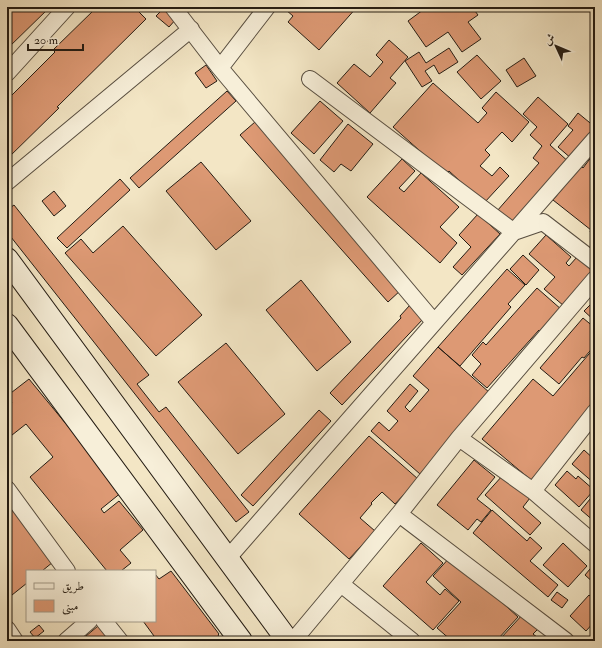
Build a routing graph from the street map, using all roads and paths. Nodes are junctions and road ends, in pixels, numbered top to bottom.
1 (67, 7) edge
2 (173, 7) edge
3 (267, 7) edge
4 (191, 29) junction
5 (220, 68) junction
6 (7, 73) edge
7 (310, 79) dead end
8 (595, 139) edge
9 (7, 182) edge
10 (514, 232) junction
11 (7, 259) edge
12 (595, 262) edge
13 (595, 279) edge
14 (434, 322) junction
15 (7, 325) edge
16 (595, 412) edge
17 (589, 431) edge
18 (459, 438) junction
19 (7, 489) edge
20 (533, 491) junction
21 (399, 514) junction
22 (595, 544) edge
23 (227, 559) junction
24 (66, 570) edge
25 (341, 584) junction
26 (88, 622) edge
27 (105, 622) edge
28 (7, 629) edge
29 (15, 641) edge
30 (66, 641) edge
31 (120, 641) edge
32 (241, 641) edge
33 (288, 641) edge
34 (293, 641) edge
35 (412, 641) edge
36 (566, 641) edge

1 - 6 street
2 - 4 street
3 - 5 street
4 - 5 street
4 - 9 street
5 - 14 street
7 - 10 street
8 - 10 street
10 - 12 street
10 - 14 street
11 - 23 main road
13 - 18 street
14 - 23 street
15 - 32 main road
16 - 17 street
17 - 20 street
18 - 20 street
18 - 21 street
19 - 24 street
20 - 22 street
21 - 25 street
21 - 36 street
23 - 33 main road
25 - 34 street
25 - 35 street
26 - 30 street
27 - 31 street
28 - 29 street

